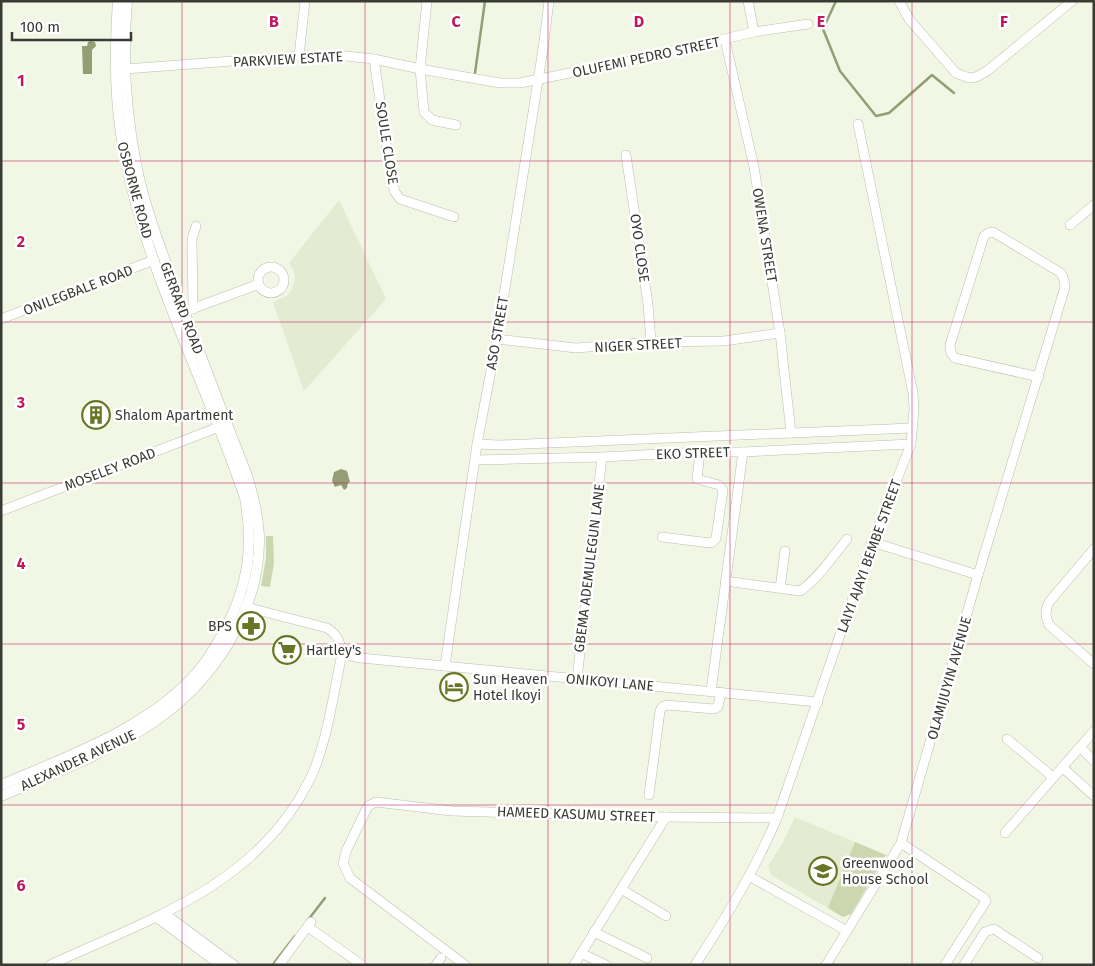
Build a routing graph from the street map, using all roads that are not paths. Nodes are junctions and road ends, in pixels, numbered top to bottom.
1 (118, 1) edge
2 (127, 1) edge
3 (305, 1) edge
4 (427, 1) edge
5 (550, 1) edge
6 (748, 1) edge
7 (899, 1) edge
8 (1072, 1) edge
9 (808, 24) dead end
10 (754, 32) junction
11 (725, 40) junction
12 (299, 56) junction
13 (374, 59) junction
14 (125, 69) junction
15 (420, 69) junction
16 (538, 80) junction
17 (858, 124) dead end
18 (456, 126) dead end
19 (626, 155) dead end
20 (1094, 205) edge
21 (454, 217) dead end
22 (1070, 225) dead end
23 (196, 226) dead end
24 (154, 260) junction
25 (259, 284) dead end
26 (189, 311) junction
27 (1, 320) edge
28 (780, 332) junction
29 (497, 339) junction
30 (651, 342) junction
31 (1039, 377) junction
32 (219, 427) junction
33 (912, 428) junction
34 (791, 433) junction
35 (477, 444) junction
36 (911, 444) junction
37 (700, 452) junction
38 (743, 452) junction
39 (602, 457) junction
40 (476, 460) junction
41 (1, 511) edge
42 (662, 537) dead end
43 (847, 539) dead end
44 (872, 542) junction
45 (1094, 549) edge
46 (785, 551) dead end
47 (978, 575) junction
48 (725, 581) junction
49 (780, 588) junction
50 (242, 604) junction
51 (342, 654) junction
52 (1094, 664) edge
53 (446, 666) junction
54 (577, 679) junction
55 (711, 691) junction
56 (721, 692) junction
57 (818, 702) junction
58 (1094, 730) edge
59 (1007, 739) dead end
60 (1080, 747) junction
61 (1094, 761) edge
62 (1062, 767) junction
63 (1054, 777) junction
64 (1, 785) edge
65 (649, 795) dead end
66 (1, 796) edge
67 (1094, 796) edge
68 (666, 817) junction
69 (777, 818) junction
70 (1004, 833) dead end
71 (901, 844) junction
72 (749, 876) junction
73 (621, 889) junction
74 (160, 915) junction
75 (666, 916) dead end
76 (848, 931) junction
77 (594, 932) junction
78 (581, 953) junction
79 (647, 958) dead end
80 (1038, 958) dead end
81 (50, 965) edge
82 (220, 965) edge
83 (234, 965) edge
84 (279, 965) edge
85 (362, 965) edge
86 (465, 965) edge
87 (574, 965) edge
88 (606, 965) edge
89 (695, 965) edge
90 (826, 965) edge
91 (945, 965) edge
92 (964, 965) edge

1 - 24 main road, OSBORNE ROAD
2 - 14 main road, GERRARD ROAD
3 - 12 street
4 - 15 street
5 - 16 street, ASO STREET
6 - 10 street
7 - 8 street
9 - 10 street, OLUFEMI PEDRO STREET
10 - 11 street, OLUFEMI PEDRO STREET
11 - 16 street, OLUFEMI PEDRO STREET
11 - 28 street, OWENA STREET
12 - 13 street, PARKVIEW ESTATE
12 - 14 street, PARKVIEW ESTATE
13 - 15 street, PARKVIEW ESTATE
13 - 21 street, SOULE CLOSE
14 - 26 main road, GERRARD ROAD
15 - 16 street, PARKVIEW ESTATE
15 - 18 street
16 - 29 street, ASO STREET
17 - 33 street, LAIYI AJAYI BEMBE STREET
19 - 30 street, OYO CLOSE
20 - 22 street
23 - 26 street
24 - 27 street, ONILEGBALE ROAD
24 - 32 main road, OSBORNE ROAD
25 - 26 street
26 - 50 main road, GERRARD ROAD
28 - 30 street, NIGER STREET
28 - 34 street, OWENA STREET
29 - 30 street, NIGER STREET
29 - 35 street, ASO STREET
31 - 31 street, OLAMIJUYIN AVENUE
31 - 47 street, OLAMIJUYIN AVENUE
32 - 41 street, MOSELEY ROAD
32 - 50 main road, OSBORNE ROAD
33 - 34 street, EKO STREET
33 - 36 street, LAIYI AJAYI BEMBE STREET
34 - 35 street, EKO STREET
35 - 40 street, ASO STREET
36 - 38 street, EKO STREET
36 - 44 street, LAIYI AJAYI BEMBE STREET
37 - 38 street, EKO STREET
37 - 39 street, EKO STREET
37 - 42 street
38 - 48 street
39 - 40 street, EKO STREET
39 - 54 street, GBEMA ADEMULEGUN LANE
40 - 53 street, ASO STREET
43 - 49 street
44 - 47 street
44 - 57 street, LAIYI AJAYI BEMBE STREET
45 - 52 street
46 - 49 street
47 - 71 street, OLAMIJUYIN AVENUE
48 - 49 street
48 - 55 street
50 - 51 street
50 - 64 main road, ALEXANDER AVENUE
50 - 66 main road, ALEXANDER AVENUE
51 - 53 street, ONIKOYI LANE
51 - 74 street
53 - 54 street, ONIKOYI LANE
54 - 55 street, ONIKOYI LANE
55 - 56 street, ONIKOYI LANE
56 - 57 street, ONIKOYI LANE
56 - 65 street
57 - 69 street, LAIYI AJAYI BEMBE STREET
58 - 60 street
59 - 63 street
60 - 61 street
60 - 62 street
62 - 63 street
62 - 67 street
63 - 70 street
68 - 69 street, HAMEED KASUMU STREET
68 - 73 street
68 - 86 street, HAMEED KASUMU STREET
69 - 72 street, LAIYI AJAYI BEMBE STREET
71 - 76 street, OLAMIJUYIN AVENUE
71 - 91 street
72 - 76 street
72 - 89 street, LAIYI AJAYI BEMBE STREET
73 - 75 street
73 - 77 street
74 - 81 street
74 - 82 street
74 - 83 street
76 - 90 street, OLAMIJUYIN AVENUE
77 - 78 street
77 - 79 street
78 - 87 street
78 - 88 street
80 - 92 street
84 - 85 street

